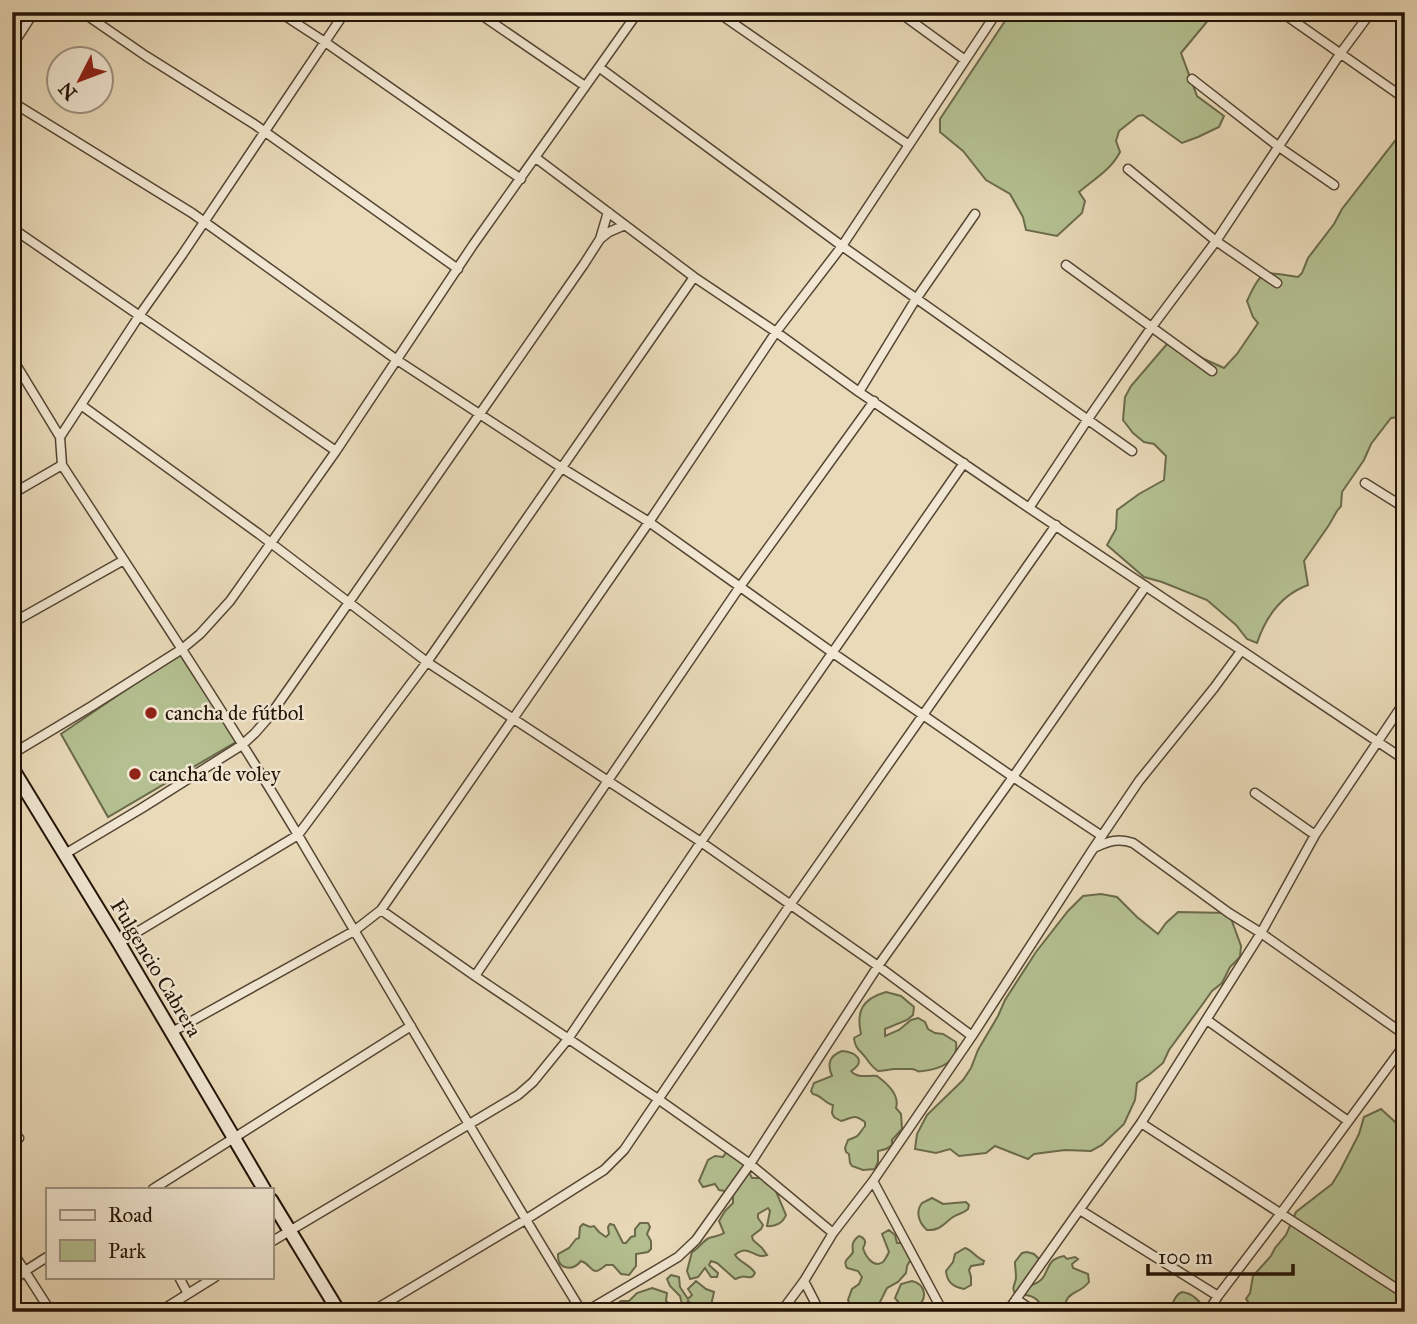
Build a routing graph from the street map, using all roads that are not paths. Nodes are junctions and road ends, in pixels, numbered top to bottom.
1 (34, 12) edge
2 (82, 12) edge
3 (279, 12) edge
4 (345, 12) edge
5 (477, 12) edge
6 (638, 12) edge
7 (717, 12) edge
8 (899, 12) edge
9 (998, 12) edge
10 (1281, 12) edge
11 (1371, 12) edge
12 (325, 42) junction
13 (12, 46) edge
14 (1340, 54) junction
15 (965, 60) junction
16 (600, 68) junction
17 (1192, 79) dead end
18 (585, 86) junction
19 (1404, 98) edge
20 (12, 102) edge
21 (264, 131) junction
22 (909, 145) junction
23 (1279, 147) junction
24 (536, 158) junction
25 (1128, 169) dead end
26 (521, 179) junction
27 (1334, 185) dead end
28 (608, 212) junction
29 (975, 214) dead end
30 (204, 222) junction
31 (625, 225) junction
32 (12, 228) edge
33 (600, 239) junction
34 (1216, 241) junction
35 (842, 246) junction
36 (1066, 265) dead end
37 (458, 269) junction
38 (694, 277) junction
39 (1277, 283) dead end
40 (917, 299) junction
41 (139, 316) junction
42 (1151, 328) junction
43 (776, 332) junction
44 (397, 360) junction
45 (14, 364) edge
46 (1212, 371) dead end
47 (859, 391) junction
48 (874, 401) junction
49 (81, 405) junction
50 (481, 414) junction
51 (1088, 419) junction
52 (60, 437) junction
53 (336, 451) junction
54 (1132, 451) dead end
55 (964, 463) junction
56 (62, 465) junction
57 (562, 468) junction
58 (1365, 483) dead end
59 (12, 494) edge
60 (1029, 508) junction
61 (1405, 508) edge
62 (649, 522) junction
63 (1056, 525) junction
64 (270, 543) junction
65 (124, 560) junction
66 (1146, 586) junction
67 (739, 587) junction
68 (349, 603) junction
69 (12, 623) edge
70 (182, 649) junction
71 (1241, 651) junction
72 (833, 653) junction
73 (427, 662) junction
74 (1405, 701) edge
75 (922, 715) junction
76 (513, 718) junction
77 (1377, 741) junction
78 (242, 745) junction
79 (12, 754) edge
80 (1405, 760) edge
81 (12, 768) edge
82 (1013, 777) junction
83 (608, 780) junction
84 (17, 788) edge
85 (1255, 793) dead end
86 (298, 835) junction
87 (1315, 835) junction
88 (1102, 836) junction
89 (701, 842) junction
90 (1093, 849) junction
91 (65, 854) junction
92 (790, 905) junction
93 (381, 910) junction
94 (354, 931) junction
95 (1261, 933) junction
96 (119, 943) junction
97 (878, 967) junction
98 (475, 976) junction
99 (1207, 1020) junction
100 (411, 1026) junction
101 (172, 1032) junction
102 (1405, 1035) edge
103 (972, 1036) junction
104 (568, 1039) junction
105 (1405, 1044) edge
106 (658, 1099) junction
107 (1348, 1121) junction
108 (468, 1123) junction
109 (1141, 1123) junction
110 (233, 1138) junction
111 (750, 1164) junction
112 (873, 1181) junction
113 (155, 1188) edge
114 (263, 1188) edge
115 (273, 1203) edge
116 (1080, 1210) junction
117 (1281, 1213) junction
118 (525, 1220) junction
119 (290, 1230) junction
120 (833, 1233) junction
121 (273, 1241) edge
122 (12, 1251) edge
123 (46, 1258) edge
124 (25, 1271) junction
125 (180, 1278) edge
126 (213, 1278) edge
127 (804, 1281) junction
128 (12, 1282) edge
129 (188, 1294) junction
130 (1405, 1294) edge
131 (1218, 1296) junction
132 (1016, 1299) junction
133 (51, 1312) edge
134 (159, 1312) edge
135 (339, 1312) edge
136 (372, 1312) edge
137 (583, 1312) edge
138 (781, 1312) edge
139 (820, 1312) edge
140 (943, 1312) edge
141 (1007, 1312) edge
142 (1035, 1312) edge
143 (1208, 1312) edge

1 - 13 street
2 - 21 street
3 - 12 street
4 - 12 street
5 - 18 street
6 - 16 street
7 - 22 street
8 - 15 street
9 - 15 street
10 - 14 street
11 - 14 street
12 - 21 street
12 - 26 street
14 - 19 street
14 - 23 street
15 - 22 street
16 - 18 street
16 - 35 street
17 - 23 street
18 - 24 street
20 - 30 street
21 - 30 street
21 - 37 street
22 - 35 street
23 - 27 street
23 - 34 street
24 - 26 street
24 - 28 street
25 - 34 street
26 - 37 street
28 - 31 street
28 - 33 street
29 - 40 street
30 - 41 street
30 - 44 street
31 - 33 street
31 - 38 street
32 - 41 street
33 - 50 street
34 - 39 street
34 - 42 street
35 - 40 street
35 - 43 street
36 - 42 street
37 - 44 street
38 - 43 street
38 - 57 street
40 - 47 street
40 - 51 street
41 - 49 street
41 - 53 street
42 - 46 street
42 - 51 street
43 - 47 street
43 - 62 street
44 - 50 street
44 - 53 street
45 - 52 street
47 - 48 street
48 - 55 street
48 - 67 street
49 - 52 street
49 - 64 street
50 - 57 street
50 - 68 street
51 - 54 street
51 - 60 street
52 - 56 street
53 - 64 street
55 - 60 street
55 - 72 street
56 - 59 street
56 - 65 street
57 - 62 street
57 - 73 street
58 - 61 street
60 - 63 street
62 - 67 street
62 - 76 street
63 - 66 street
63 - 75 street
64 - 68 street
64 - 70 street
65 - 69 street
65 - 70 street
66 - 71 street
66 - 82 street
67 - 72 street
67 - 83 street
68 - 73 street
68 - 78 street
70 - 78 street
70 - 79 street
71 - 77 street
71 - 88 street
72 - 75 street
72 - 89 street
73 - 76 street
73 - 86 street
74 - 77 street
75 - 82 street
75 - 92 street
76 - 83 street
76 - 93 street
77 - 80 street
77 - 87 street
78 - 86 street
78 - 91 street
81 - 84 main road, Fulgencio Cabrera
82 - 88 street
82 - 97 street
83 - 89 street
83 - 98 street
84 - 91 main road, Fulgencio Cabrera
85 - 87 street
86 - 94 street
86 - 96 street
87 - 95 street
88 - 90 street
89 - 92 street
89 - 104 street
90 - 95 street
90 - 103 street
91 - 96 main road, Fulgencio Cabrera
92 - 97 street
92 - 106 street
93 - 94 street
93 - 98 street
94 - 100 street
94 - 101 street
95 - 99 street
95 - 102 street
96 - 101 main road, Fulgencio Cabrera
97 - 103 street
97 - 111 street
98 - 104 street
99 - 107 street
99 - 109 street
100 - 108 street
100 - 110 street
101 - 110 main road, Fulgencio Cabrera
103 - 112 street
104 - 106 street
104 - 108 street
105 - 107 street
106 - 111 street
106 - 118 street
107 - 117 street
108 - 118 street
108 - 119 street
109 - 116 street
109 - 117 street
110 - 113 street
110 - 114 main road, Fulgencio Cabrera
111 - 120 street
111 - 137 street
112 - 120 street
112 - 140 street
115 - 119 main road
116 - 131 street
116 - 132 street
117 - 130 street
117 - 131 street
118 - 136 street
118 - 137 street
119 - 121 street
119 - 135 main road
120 - 127 street
122 - 124 street
123 - 124 street
124 - 128 street
124 - 133 street
125 - 129 street
126 - 129 street
127 - 138 street
127 - 139 street
129 - 134 street
131 - 143 street
132 - 141 street
132 - 142 street

